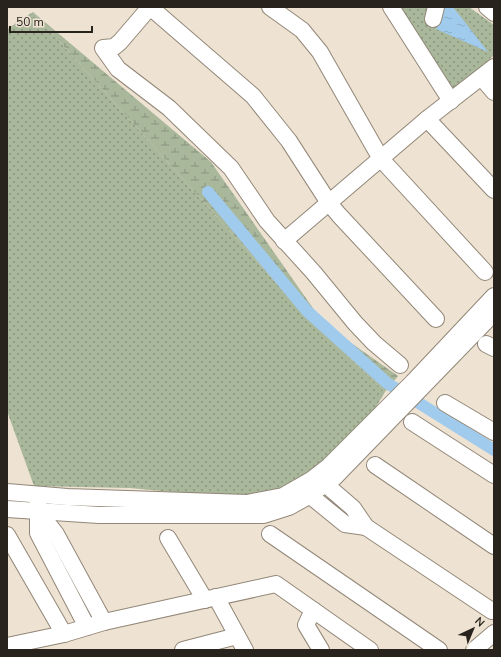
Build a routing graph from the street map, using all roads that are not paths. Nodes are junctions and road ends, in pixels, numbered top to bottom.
1 (150, 7) edge
2 (270, 7) edge
3 (392, 7) edge
4 (487, 7) edge
5 (494, 13) edge
6 (494, 67) edge
7 (482, 78) junction
8 (494, 92) edge
9 (451, 100) junction
10 (427, 119) junction
11 (381, 159) junction
12 (494, 190) edge
13 (329, 203) junction
14 (284, 241) junction
15 (485, 272) dead end
16 (494, 296) edge
17 (494, 313) edge
18 (436, 318) dead end
19 (400, 365) dead end
20 (417, 386) junction
21 (445, 403) dead end
22 (412, 422) dead end
23 (494, 432) edge
24 (374, 465) dead end
25 (494, 475) edge
26 (321, 481) junction
27 (305, 491) junction
28 (7, 492) edge
29 (38, 494) junction
30 (132, 499) junction
31 (7, 509) edge
32 (38, 511) junction
33 (132, 515) junction
34 (366, 527) junction
35 (270, 534) dead end
36 (7, 535) edge
37 (168, 538) dead end
38 (494, 546) edge
39 (285, 591) junction
40 (210, 599) junction
41 (313, 610) junction
42 (493, 610) edge
43 (104, 622) junction
44 (306, 625) junction
45 (87, 627) junction
46 (494, 633) edge
47 (64, 634) junction
48 (241, 643) edge
49 (7, 646) edge
50 (183, 650) edge
51 (321, 650) edge
52 (370, 650) edge
53 (439, 650) edge
54 (474, 650) edge

1 - 13 street
1 - 14 street
2 - 11 street
3 - 9 street
4 - 5 street
6 - 7 street
7 - 8 street
7 - 9 street
9 - 10 street
10 - 11 street
10 - 12 street
11 - 13 street
11 - 15 street
13 - 14 street
13 - 18 street
14 - 19 street
16 - 20 street
17 - 20 street
20 - 26 street
21 - 23 street
22 - 25 street
24 - 38 street
26 - 27 street
26 - 34 street
27 - 30 street
27 - 33 street
27 - 34 street
28 - 29 street
29 - 30 street
29 - 32 street
30 - 33 street
31 - 32 street
32 - 33 street
32 - 43 street
32 - 45 street
34 - 42 street
35 - 53 street
36 - 47 street
37 - 40 street
39 - 40 street
39 - 41 street
39 - 44 street
40 - 43 street
40 - 48 street
41 - 44 street
41 - 52 street
42 - 46 street
43 - 45 street
44 - 51 street
45 - 47 street
46 - 54 street
47 - 49 street
48 - 50 street

